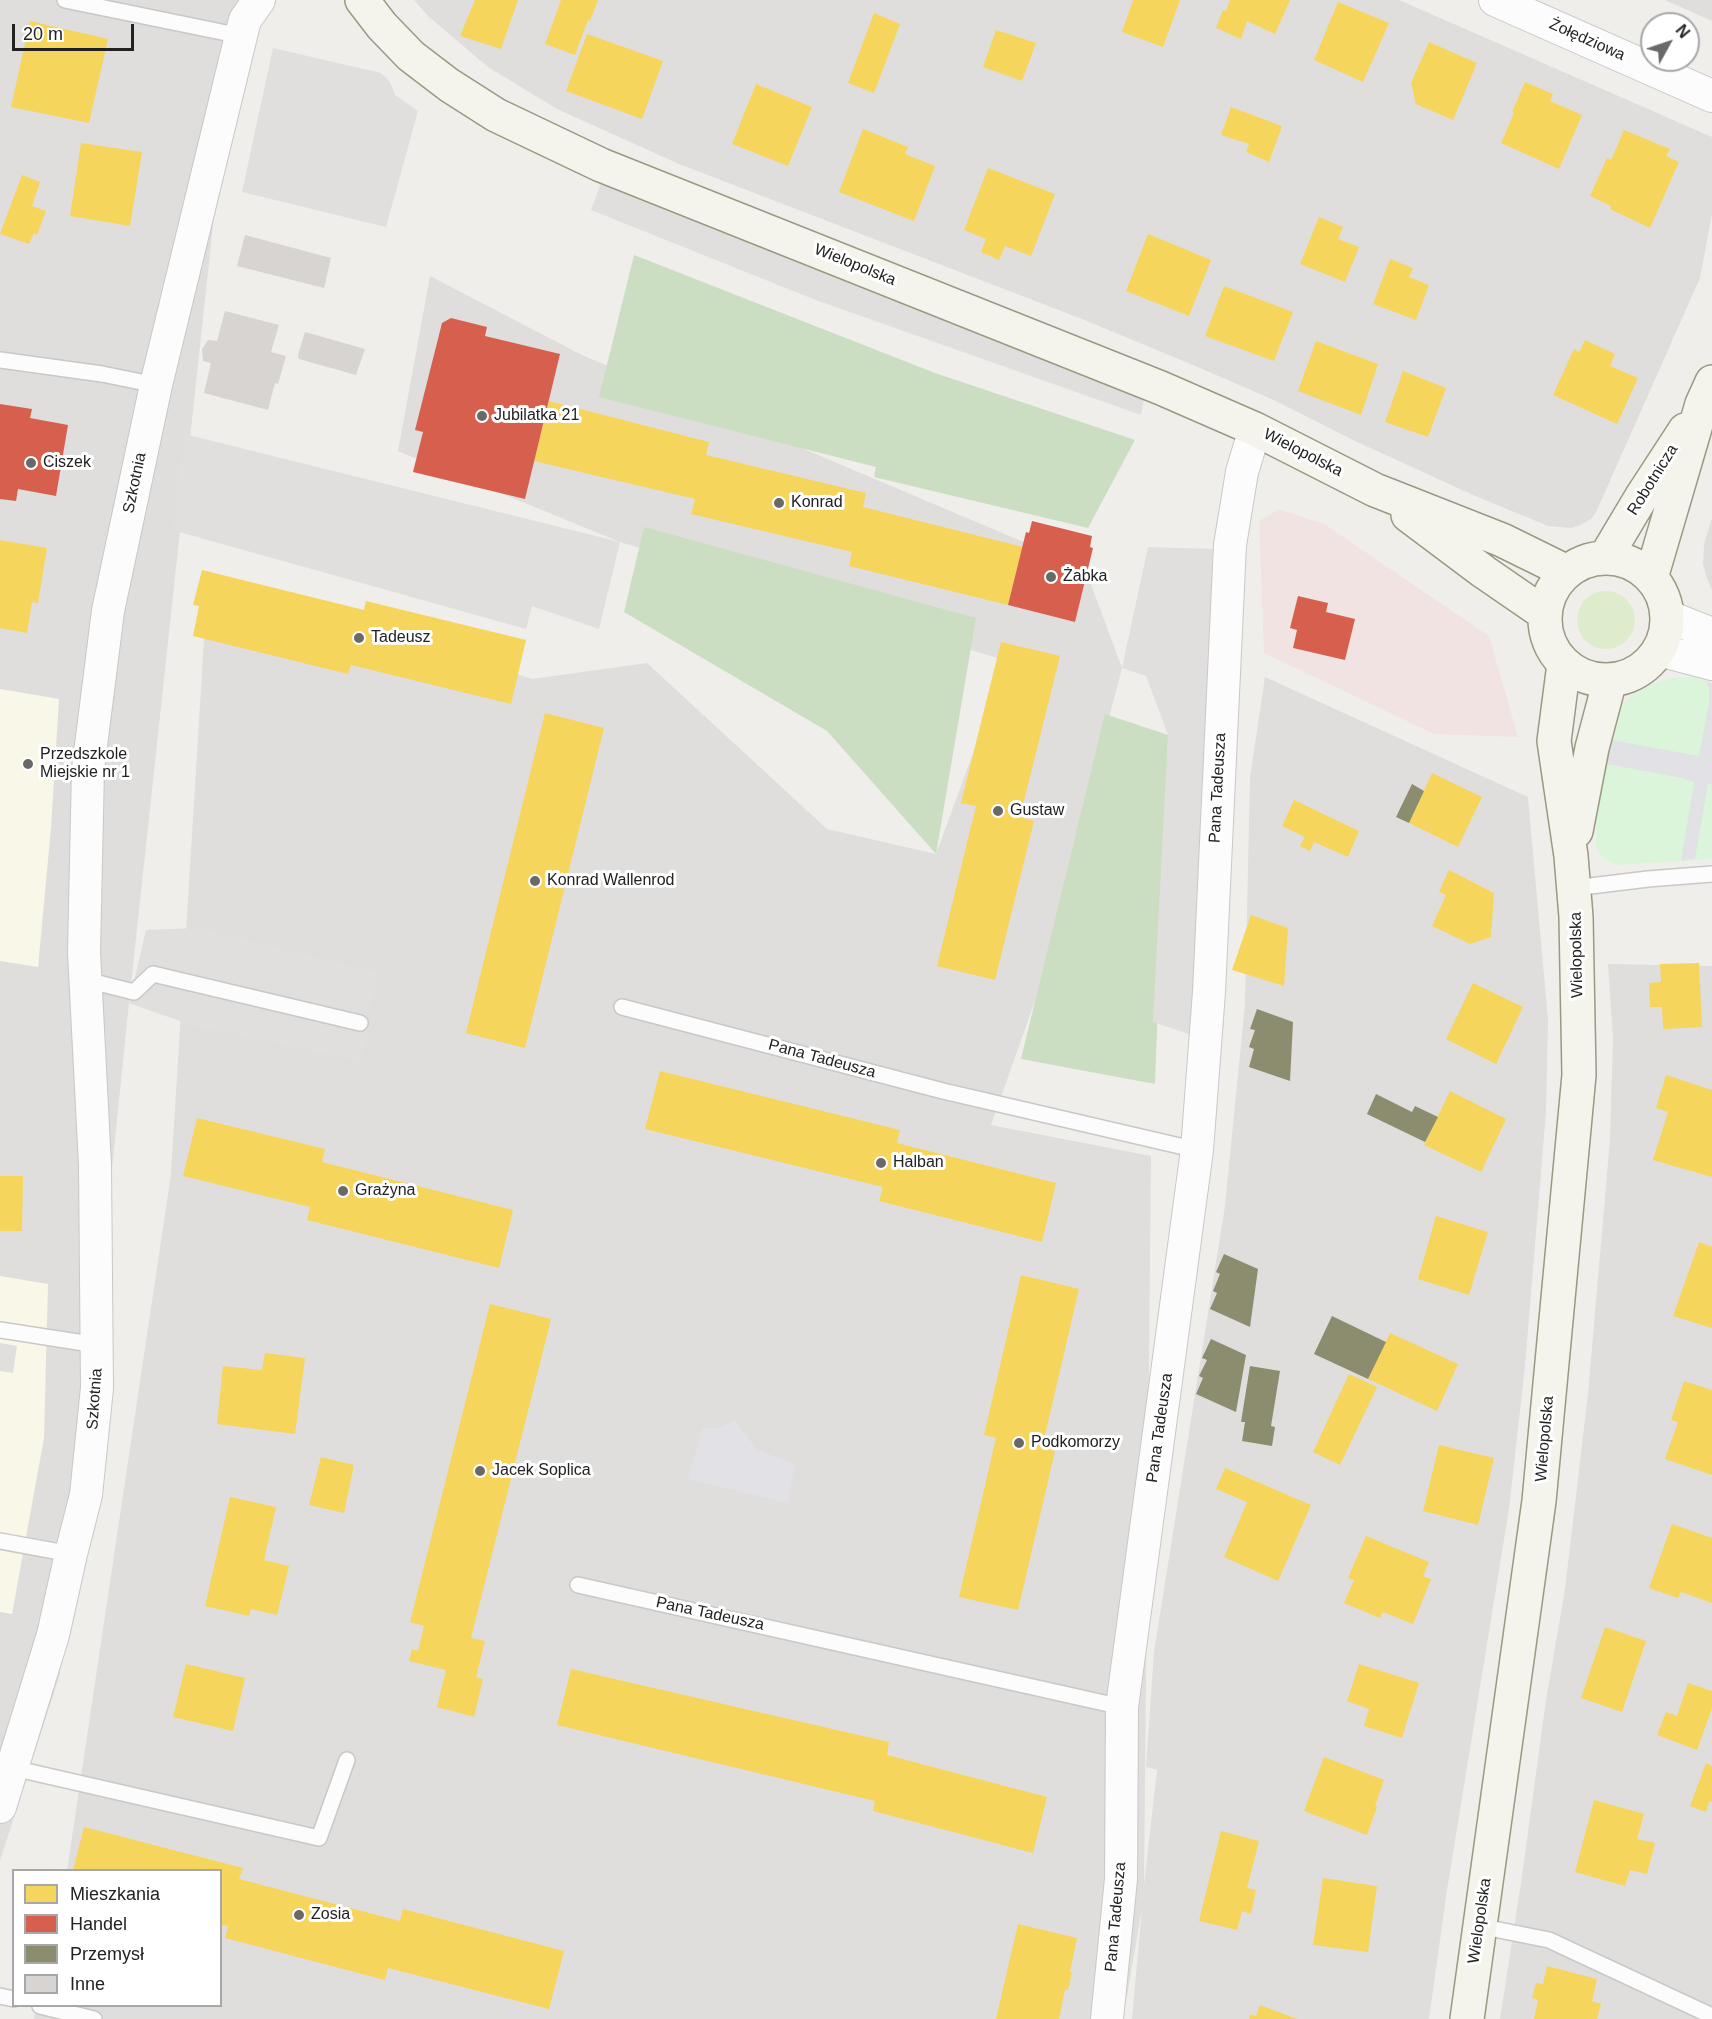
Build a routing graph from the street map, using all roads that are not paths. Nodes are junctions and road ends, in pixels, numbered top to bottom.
1 (65, 0) edge
2 (259, 0) edge
3 (362, 0) edge
4 (1495, 0) edge
5 (241, 36) junction
6 (1712, 96) edge
7 (0, 360) edge
8 (156, 385) junction
9 (1707, 393) edge
10 (1255, 429) junction
11 (1376, 490) junction
12 (1605, 558) junction
13 (1567, 572) junction
14 (1651, 578) junction
15 (1545, 614) junction
16 (1667, 616) junction
17 (1712, 634) edge
18 (1659, 650) junction
19 (1564, 664) junction
20 (1712, 664) edge
21 (1610, 680) junction
22 (1573, 872) junction
23 (1712, 874) edge
24 (86, 980) junction
25 (622, 1007) dead end
26 (360, 1023) dead end
27 (1197, 1150) junction
28 (0, 1330) edge
29 (97, 1345) junction
30 (0, 1541) edge
31 (70, 1554) junction
32 (578, 1586) dead end
33 (1122, 1707) junction
34 (347, 1760) dead end
35 (13, 1768) junction
36 (0, 1807) edge
37 (1479, 1926) junction
38 (44, 2007) edge
39 (1712, 2016) edge
40 (94, 2019) edge
41 (1107, 2019) edge
42 (1467, 2019) edge

1 - 5 lane
2 - 5 street, Szkotnia
3 - 10 street, Wielopolska
4 - 6 street, Żołędziowa
5 - 8 street, Szkotnia
7 - 8 lane
8 - 24 street, Szkotnia
9 - 12 street, Robotnicza
9 - 14 street, Robotnicza
10 - 11 street, Wielopolska
10 - 27 street, Pana Tadeusza
11 - 13 street, Wielopolska
11 - 15 street, Wielopolska
12 - 13 street
12 - 14 street
13 - 15 street
14 - 16 street
15 - 19 street
16 - 17 street
16 - 18 street
18 - 20 street
18 - 21 street
19 - 21 street
19 - 22 street, Wielopolska
21 - 22 street, Wielopolska
22 - 23 lane
22 - 37 street, Wielopolska
24 - 26 lane
24 - 29 street, Szkotnia
25 - 27 lane, Pana Tadeusza
27 - 33 street, Pana Tadeusza
28 - 29 lane
29 - 31 street, Szkotnia
30 - 31 lane
31 - 35 street, Szkotnia
32 - 33 lane, Pana Tadeusza
33 - 41 street, Pana Tadeusza
34 - 35 lane
35 - 36 street, Szkotnia
37 - 39 lane
37 - 42 street, Wielopolska
38 - 40 lane

